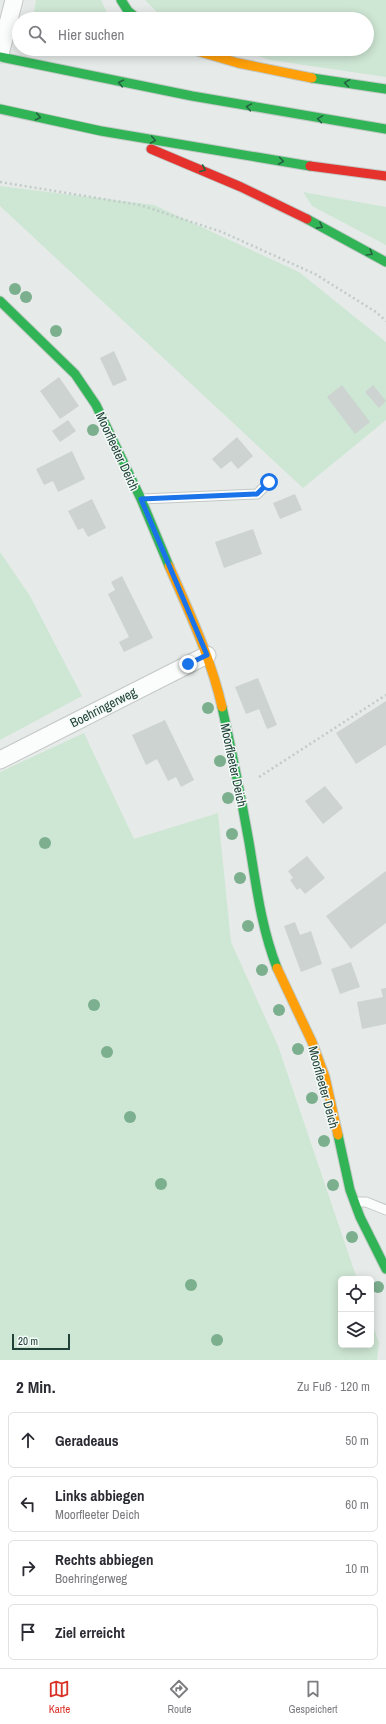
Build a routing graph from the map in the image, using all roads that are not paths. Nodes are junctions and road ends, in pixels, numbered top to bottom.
1 (14, 0) edge
2 (121, 0) edge
3 (129, 12) edge
4 (209, 56) edge
5 (4, 57) edge
6 (386, 89) edge
7 (0, 109) edge
8 (386, 129) edge
9 (101, 131) junction
10 (386, 176) edge
11 (386, 262) edge
12 (0, 301) edge
13 (269, 482) dead end
14 (141, 499) junction
15 (207, 655) junction
16 (0, 760) edge
17 (354, 1202) junction
18 (386, 1210) edge
19 (386, 1269) edge

1 - 5 street
2 - 3 main road
6 -> 4 main road
8 -> 5 main road
7 -> 9 main road
9 -> 10 main road
9 -> 11 main road
12 - 14 main road, Moorfleeter Deich
13 - 14 lane
14 - 15 main road, Moorfleeter Deich
15 - 16 street, Boehringerweg
15 - 17 main road, Moorfleeter Deich
17 - 18 lane
17 - 19 main road, Moorfleeter Deich

